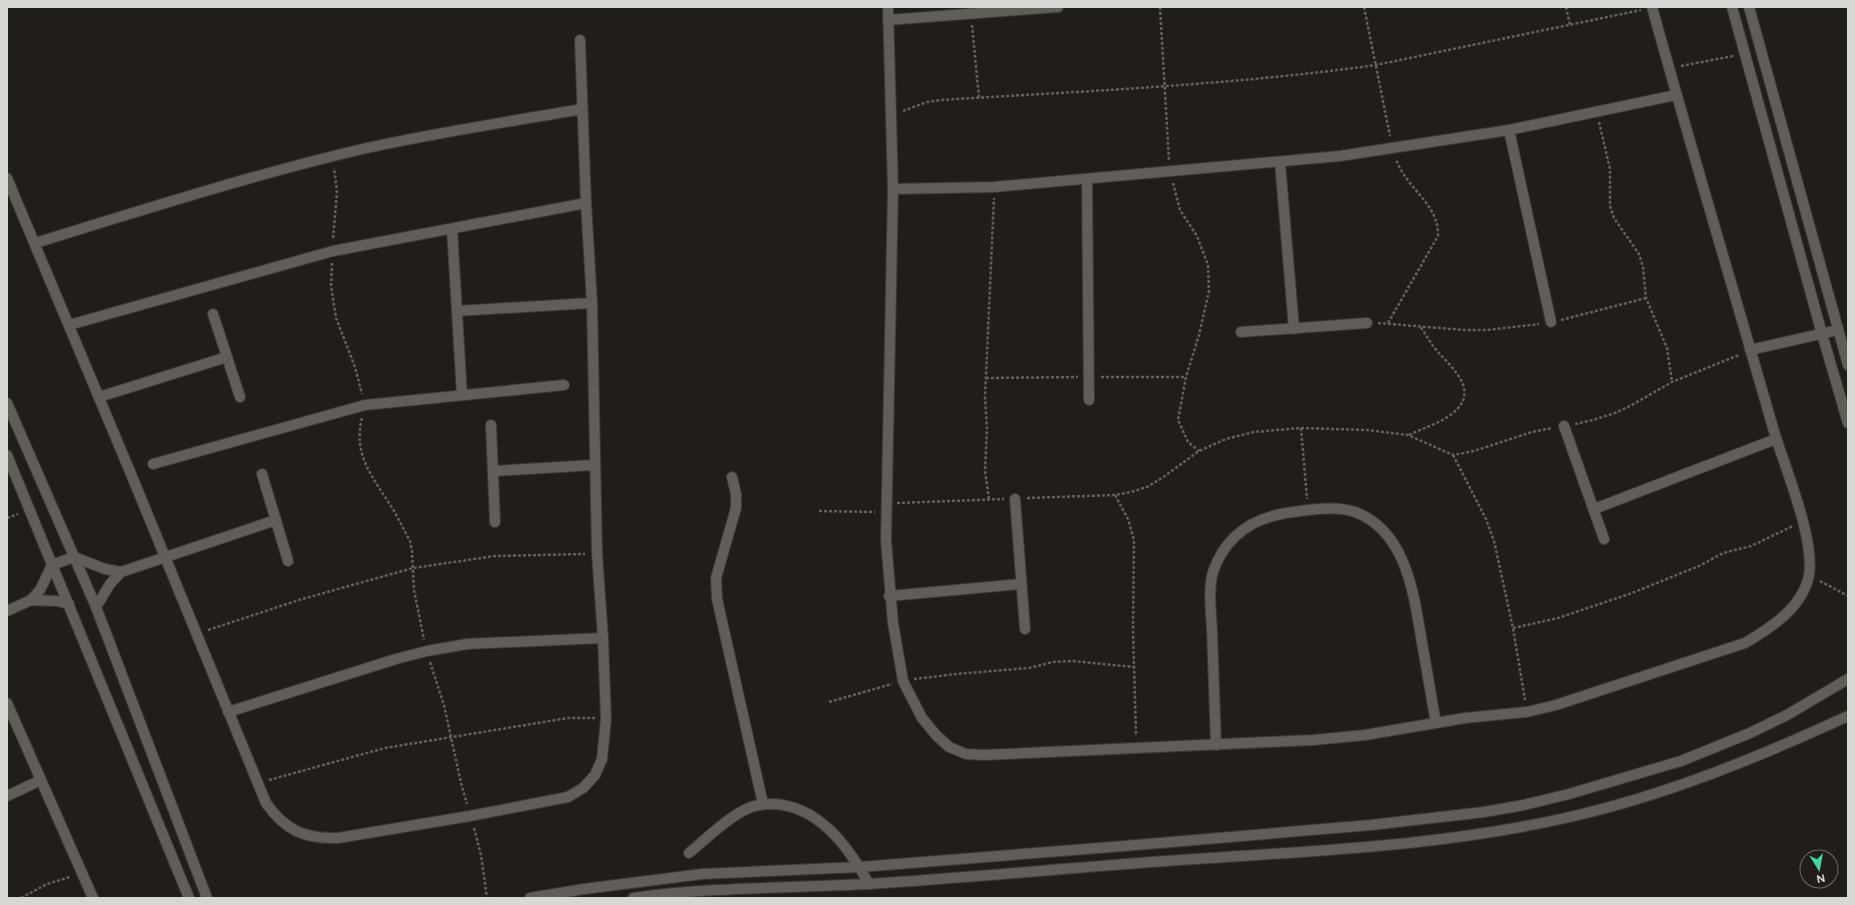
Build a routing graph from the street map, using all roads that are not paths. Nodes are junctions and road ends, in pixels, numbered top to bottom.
1 (888, 7) edge
2 (1051, 7) edge
3 (1058, 7) edge
4 (1652, 7) edge
5 (1732, 7) edge
6 (1749, 7) edge
7 (888, 20) junction
8 (580, 40) dead end
9 (1676, 95) junction
10 (582, 109) junction
11 (1509, 130) junction
12 (1280, 162) junction
13 (7, 178) edge
14 (1087, 179) junction
15 (893, 189) junction
16 (586, 203) junction
17 (452, 228) junction
18 (35, 243) junction
19 (592, 303) junction
20 (456, 310) junction
21 (212, 314) dead end
22 (1551, 322) road end
23 (1367, 323) road end
24 (69, 325) junction
25 (1294, 329) junction
26 (1838, 330) junction
27 (1241, 332) dead end
28 (1822, 334) junction
29 (1750, 350) junction
30 (227, 358) junction
31 (1848, 365) edge
32 (564, 385) dead end
33 (462, 394) junction
34 (99, 397) junction
35 (240, 397) dead end
36 (1089, 400) dead end
37 (7, 403) edge
38 (1848, 422) edge
39 (491, 425) dead end
40 (1564, 426) road end
41 (1776, 439) junction
42 (7, 455) edge
43 (153, 464) dead end
44 (595, 465) junction
45 (493, 471) junction
46 (262, 474) dead end
47 (732, 477) dead end
48 (1015, 499) road end
49 (1594, 509) junction
50 (276, 520) junction
51 (495, 522) dead end
52 (1604, 539) dead end
53 (165, 556) junction
54 (74, 557) junction
55 (288, 561) dead end
56 (52, 565) junction
57 (122, 572) junction
58 (1021, 584) junction
59 (889, 596) junction
60 (31, 600) junction
61 (69, 604) junction
62 (96, 607) junction
63 (7, 611) edge
64 (1024, 629) dead end
65 (604, 638) junction
66 (1848, 679) edge
67 (7, 703) edge
68 (228, 712) junction
69 (1848, 716) edge
70 (1436, 723) junction
71 (1216, 745) junction
72 (41, 780) junction
73 (7, 796) edge
74 (763, 804) junction
75 (689, 853) dead end
76 (860, 867) junction
77 (869, 884) junction
78 (93, 898) edge
79 (189, 898) edge
80 (207, 898) edge
81 (530, 898) edge
82 (633, 898) edge

1 - 7 street
2 - 3 street
2 - 7 street
4 - 9 street
5 - 28 street
6 - 26 street
7 - 15 street
8 - 10 street
9 - 11 street
9 - 29 street
10 - 16 street
10 - 18 street
11 - 12 street
11 - 22 street
12 - 14 street
12 - 25 street
13 - 18 street
14 - 15 street
14 - 36 street
15 - 59 street
16 - 17 street
16 - 19 street
17 - 20 street
17 - 24 street
18 - 24 street
19 - 20 street
19 - 44 street
20 - 33 street
21 - 30 street
23 - 25 street
24 - 34 street
25 - 27 street
26 - 28 street
26 - 31 street
28 - 29 street
28 - 38 street
29 - 41 street
30 - 34 street
30 - 35 street
32 - 33 street
33 - 43 street
34 - 53 street
37 - 54 street
39 - 45 street
40 - 49 street
41 - 49 street
41 - 70 street
42 - 56 street
44 - 45 street
44 - 65 street
45 - 51 street
46 - 50 street
47 - 74 street
48 - 58 street
49 - 52 street
50 - 53 street
50 - 55 street
53 - 57 street
53 - 68 street
54 - 56 street
54 - 57 street
54 - 62 street
56 - 60 street
56 - 61 street
57 - 62 street
58 - 59 street
58 - 64 street
59 - 71 street
60 - 61 street
60 - 63 street
61 - 79 street
62 - 80 street
65 - 68 street
65 - 68 street
66 - 76 street
67 - 72 street
69 - 77 street
70 - 71 street
70 - 71 street
72 - 73 street
72 - 78 street
74 - 75 street
74 - 76 street
76 - 77 street
76 - 81 street
77 - 82 street

